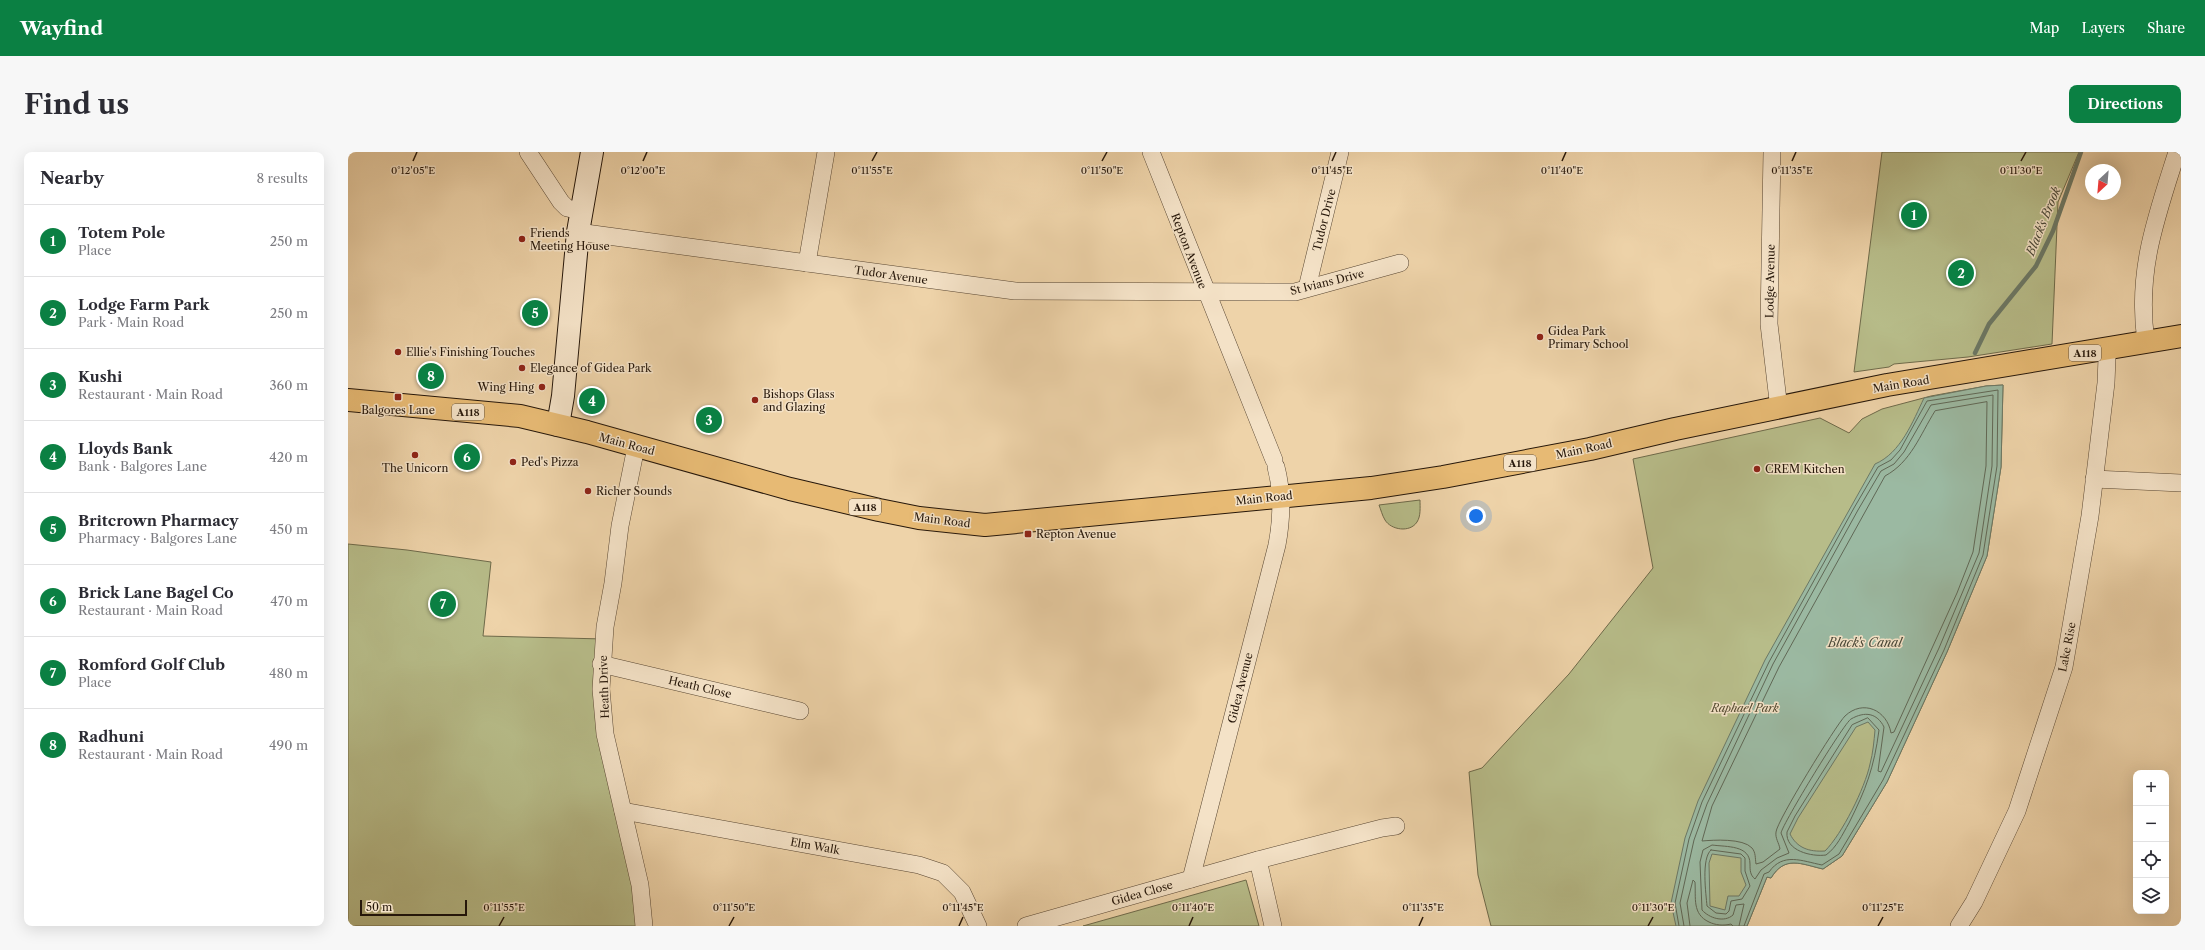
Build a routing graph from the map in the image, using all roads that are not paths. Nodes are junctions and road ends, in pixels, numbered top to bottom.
1 (528, 152) edge
2 (592, 152) edge
3 (826, 152) edge
4 (1151, 152) edge
5 (1340, 152) edge
6 (1772, 152) edge
7 (2177, 152) edge
8 (580, 222) junction
9 (807, 263) junction
10 (1400, 264) dead end
11 (1307, 288) junction
12 (1205, 291) junction
13 (2181, 336) edge
14 (2146, 342) junction
15 (2105, 349) junction
16 (348, 400) edge
17 (1779, 409) junction
18 (558, 425) junction
19 (636, 447) junction
20 (2094, 479) junction
21 (2181, 483) edge
22 (1282, 495) junction
23 (601, 664) junction
24 (800, 711) dead end
25 (623, 811) junction
26 (1396, 826) dead end
27 (1258, 860) junction
28 (1191, 879) junction
29 (644, 926) edge
30 (978, 926) edge
31 (1026, 926) edge
32 (1273, 926) edge
33 (1959, 926) edge

1 - 8 street, Tudor Avenue
2 - 8 street
3 - 9 street
4 - 12 street, Repton Avenue
5 - 11 street, Tudor Drive
6 - 17 street, Lodge Avenue
7 - 14 street
8 - 9 street, Tudor Avenue
8 - 18 street
9 - 12 street, Tudor Avenue
10 - 11 street, St Ivians Drive
11 - 12 street, St Ivians Drive
12 - 22 street, Repton Avenue
13 - 14 main road, Main Road / A118
14 - 15 main road, Main Road / A118
15 - 17 main road, Main Road / A118
15 - 20 street, Lake Rise
16 - 18 main road, Main Road / A118
17 - 22 main road, Main Road / A118
18 - 19 main road, Main Road / A118
19 - 22 main road, Main Road / A118
19 - 23 street, Heath Drive
20 - 21 street
20 - 33 street, Lake Rise
22 - 28 street, Gidea Avenue
23 - 24 street, Heath Close
23 - 25 street, Heath Drive
25 - 29 street, Heath Drive
25 - 30 street, Elm Walk
26 - 27 street, Gidea Close
27 - 28 street, Gidea Close
27 - 32 street
28 - 31 street, Gidea Close

